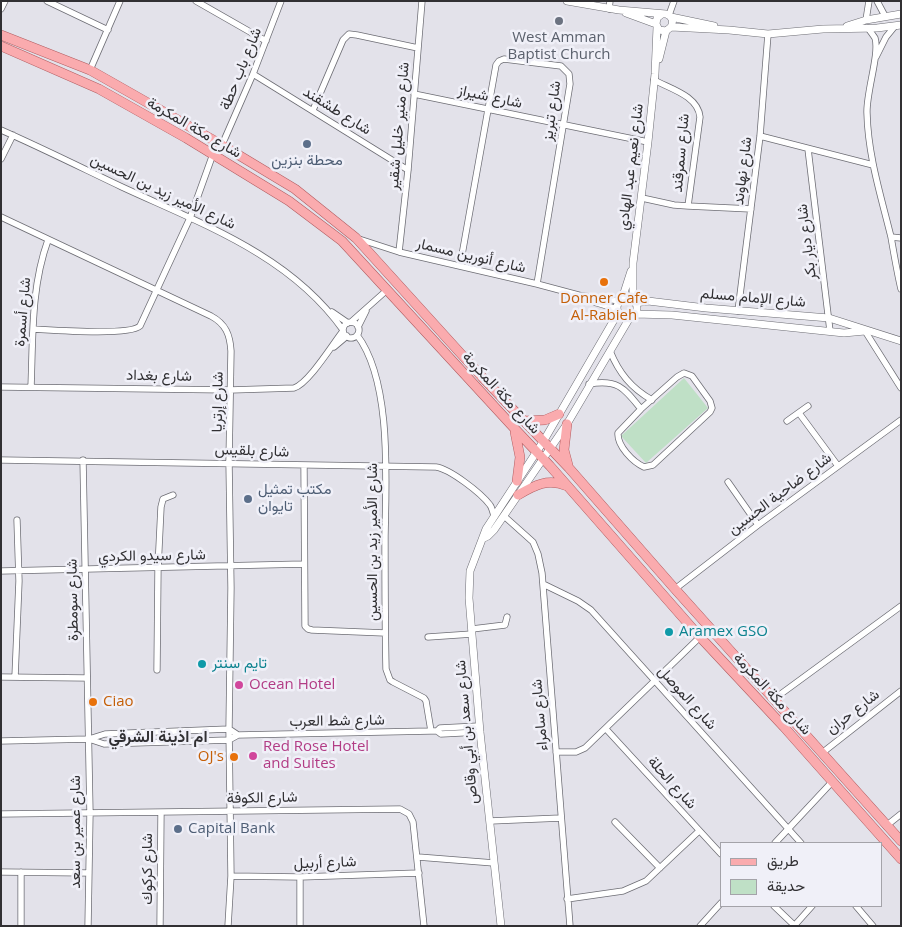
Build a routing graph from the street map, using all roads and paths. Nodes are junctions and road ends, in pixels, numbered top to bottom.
1 (4, 1) edge
2 (47, 1) edge
3 (120, 1) edge
4 (196, 1) edge
5 (281, 1) edge
6 (422, 1) edge
7 (567, 1) edge
8 (674, 1) edge
9 (869, 1) edge
10 (878, 1) edge
11 (610, 5) edge
12 (1, 9) edge
13 (619, 10) junction
14 (901, 14) edge
15 (667, 15) junction
16 (885, 16) junction
17 (866, 20) junction
18 (898, 25) edge
19 (656, 26) junction
20 (868, 28) junction
21 (669, 29) junction
22 (838, 29) junction
23 (108, 30) junction
24 (729, 30) junction
25 (768, 34) junction
26 (1, 35) edge
27 (266, 41) junction
28 (2, 46) edge
29 (418, 48) junction
30 (875, 59) junction
31 (90, 70) junction
32 (253, 74) junction
33 (655, 77) junction
34 (414, 94) junction
35 (487, 109) junction
36 (313, 110) junction
37 (563, 125) junction
38 (1, 130) edge
39 (13, 135) junction
40 (760, 136) junction
41 (648, 142) junction
42 (222, 145) junction
43 (808, 149) junction
44 (213, 154) junction
45 (1, 159) edge
46 (873, 166) junction
47 (408, 170) junction
48 (642, 198) junction
49 (688, 206) junction
50 (751, 209) junction
51 (1, 217) edge
52 (190, 218) junction
53 (890, 237) junction
54 (356, 238) junction
55 (901, 238) edge
56 (48, 240) junction
57 (399, 252) junction
58 (633, 263) junction
59 (460, 266) junction
60 (537, 284) junction
61 (901, 289) edge
62 (156, 290) junction
63 (388, 290) junction
64 (582, 296) junction
65 (621, 300) junction
66 (634, 301) junction
67 (328, 309) junction
68 (368, 309) junction
69 (617, 311) junction
70 (738, 311) junction
71 (632, 316) junction
72 (829, 318) junction
73 (350, 323) junction
74 (358, 327) junction
75 (33, 329) junction
76 (830, 331) junction
77 (865, 331) junction
78 (345, 332) junction
79 (357, 335) junction
80 (901, 340) edge
81 (610, 351) junction
82 (589, 384) junction
83 (1, 387) edge
84 (31, 387) junction
85 (901, 388) edge
86 (230, 390) junction
87 (652, 400) junction
88 (808, 406) dead end
89 (641, 409) junction
90 (799, 413) junction
91 (559, 414) junction
92 (901, 420) edge
93 (522, 421) junction
94 (787, 421) dead end
95 (567, 424) junction
96 (515, 430) junction
97 (543, 442) junction
98 (550, 449) junction
99 (537, 452) junction
100 (544, 459) junction
101 (1, 460) edge
102 (83, 460) junction
103 (229, 462) junction
104 (304, 465) junction
105 (386, 466) junction
106 (838, 466) junction
107 (569, 468) junction
108 (517, 481) junction
109 (728, 482) dead end
110 (567, 486) junction
111 (173, 495) dead end
112 (518, 495) junction
113 (489, 504) junction
114 (501, 506) junction
115 (494, 516) junction
116 (504, 516) junction
117 (16, 520) dead end
118 (758, 525) junction
119 (484, 538) junction
120 (304, 564) junction
121 (230, 567) junction
122 (158, 568) junction
123 (85, 570) junction
124 (1, 571) edge
125 (19, 571) junction
126 (544, 584) junction
127 (675, 589) junction
128 (901, 606) edge
129 (507, 617) dead end
130 (472, 632) junction
131 (385, 633) junction
132 (700, 636) junction
133 (428, 637) dead end
134 (157, 670) dead end
135 (1, 677) edge
136 (15, 677) junction
137 (87, 678) junction
138 (654, 681) junction
139 (901, 691) edge
140 (774, 699) junction
141 (229, 729) junction
142 (479, 729) junction
143 (606, 729) junction
144 (434, 731) junction
145 (238, 735) junction
146 (89, 739) junction
147 (229, 740) junction
148 (1, 741) edge
149 (556, 752) junction
150 (822, 753) junction
151 (832, 782) junction
152 (161, 812) junction
153 (230, 812) junction
154 (90, 813) junction
155 (1, 814) edge
156 (901, 814) edge
157 (561, 818) junction
158 (490, 821) junction
159 (615, 822) dead end
160 (886, 826) junction
161 (788, 830) junction
162 (699, 831) junction
163 (901, 841) edge
164 (777, 842) edge
165 (800, 842) edge
166 (720, 853) edge
167 (418, 857) junction
168 (901, 859) edge
169 (494, 863) junction
170 (660, 868) junction
171 (1, 872) edge
172 (21, 872) junction
173 (89, 873) junction
174 (419, 873) junction
175 (231, 876) junction
176 (300, 877) junction
177 (567, 900) junction
178 (720, 904) edge
179 (775, 907) edge
180 (811, 907) edge
181 (857, 907) edge
182 (794, 925) edge
183 (21, 926) edge
184 (88, 926) edge
185 (160, 926) edge
186 (228, 926) edge
187 (300, 926) edge
188 (424, 926) edge
189 (501, 926) edge
190 (570, 926) edge
191 (700, 926) edge
192 (873, 926) edge

1 - 12 street
2 - 23 street
3 - 23 street
4 - 27 street
5 - 27 street, شارع باب حطة
6 - 29 street, شارع منير خليل شقير
7 - 11 street
8 - 15 street
9 - 17 street
10 - 16 street
11 - 13 street
13 - 15 street
13 - 19 street
14 - 16 street
15 - 19 street
15 - 21 street
15 - 24 street
16 - 17 street
17 - 22 street
18 - 20 street
18 - 30 street
19 - 21 street
19 - 33 street, شارع نعيم عبد الهادي
20 - 22 street
20 - 30 street
21 - 24 street
21 - 33 street, شارع نعيم عبد الهادي
22 - 25 street
23 - 31 street
24 - 25 street
25 - 40 street, شارع نهاوند
26 - 31 main road, شارع مكة المكرمة
27 - 32 street, شارع باب حطة
28 - 44 main road, شارع مكة المكرمة
29 - 34 street, شارع منير خليل شقير
29 - 36 street
30 - 46 street
31 - 42 main road, شارع مكة المكرمة
32 - 36 street, شارع طشقند
32 - 42 street, شارع باب حطة
33 - 41 street, شارع نعيم عبد الهادي
33 - 49 street, شارع سمرقند
34 - 35 street, شارع شيراز
34 - 47 street, شارع منير خليل شقير
35 - 37 street, شارع شيراز
35 - 37 street, شارع تبريز
35 - 59 street, شارع تبريز
36 - 47 street, شارع طشقند
37 - 41 street, شارع شيراز
37 - 60 street, شارع تبريز
38 - 39 street, شارع الأمير زيد بن الحسين
39 - 45 street
39 - 52 street, شارع الأمير زيد بن الحسين
40 - 43 street
40 - 50 street, شارع نهاوند
41 - 48 street, شارع نعيم عبد الهادي
42 - 54 main road, شارع مكة المكرمة
43 - 46 street
43 - 72 street, شارع ديار بكر
44 - 52 street
44 - 63 main road, شارع مكة المكرمة
46 - 53 street
47 - 57 street, شارع منير خليل شقير
48 - 49 street, شارع سمرقند
48 - 58 street, شارع نعيم عبد الهادي
49 - 50 street
50 - 70 street, شارع نهاوند
51 - 56 street, شارع إرتريا
52 - 62 street
52 - 67 street, شارع الأمير زيد بن الحسين
53 - 55 street
53 - 61 street
54 - 57 street, شارع أنورين مسمار
54 - 93 main road, شارع مكة المكرمة
56 - 62 street, شارع إرتريا
56 - 75 street, شارع أسمرة
57 - 59 street, شارع أنورين مسمار
58 - 65 street, شارع نعيم عبد الهادي
58 - 66 street, شارع نعيم عبد الهادي
59 - 60 street, شارع أنورين مسمار
60 - 64 street, شارع أنورين مسمار
62 - 75 street
62 - 86 street, شارع إرتريا
63 - 68 street
63 - 96 main road, شارع مكة المكرمة
64 - 65 street, شارع أنورين مسمار
64 - 69 street, شارع أنورين مسمار
65 - 66 street
65 - 69 street
66 - 70 street, شارع الإمام مسلم
66 - 71 street
67 - 73 street, شارع الأمير زيد بن الحسين
67 - 78 street, شارع الأمير زيد بن الحسين
68 - 73 street
68 - 74 street
69 - 71 street
69 - 91 street
70 - 72 street, شارع الإمام مسلم
71 - 76 street, شارع الإمام مسلم
71 - 81 street
72 - 76 street, شارع ديار بكر
72 - 77 street, شارع الإمام مسلم
73 - 74 street
73 - 78 street
74 - 79 street
75 - 84 street, شارع أسمرة
76 - 77 street, شارع الإمام مسلم
77 - 80 street, شارع الإمام مسلم
77 - 85 street
78 - 79 street
78 - 86 street, شارع بغداد
79 - 105 street, شارع الأمير زيد بن الحسين
81 - 82 street
81 - 87 street
82 - 89 street
82 - 95 street
83 - 84 street, شارع بغداد
84 - 86 street, شارع بغداد
86 - 103 street, شارع إرتريا
87 - 89 street
87 - 89 street
88 - 90 street
90 - 94 street
90 - 106 street
91 - 93 main road
91 - 97 street
92 - 106 street, شارع ضاحية الحسين
93 - 97 main road, شارع مكة المكرمة
95 - 98 street
95 - 107 main road
96 - 99 main road, شارع مكة المكرمة
96 - 108 main road
97 - 98 main road, شارع مكة المكرمة
97 - 99 street
98 - 100 street
98 - 107 main road, شارع مكة المكرمة
99 - 100 main road, شارع مكة المكرمة
99 - 108 street, شارع سعد بن أبي وقاص
100 - 110 main road, شارع مكة المكرمة
100 - 112 street, شارع سعد بن أبي وقاص
101 - 102 street, شارع بلقيس
102 - 103 street, شارع بلقيس
102 - 123 street, شارع سومطرة
103 - 104 street, شارع بلقيس
103 - 121 street, شارع إرتريا
104 - 105 street, شارع بلقيس
104 - 120 street
105 - 113 street, شارع بلقيس
105 - 131 street, شارع الأمير زيد بن الحسين
106 - 118 street, شارع ضاحية الحسين
107 - 127 main road, شارع مكة المكرمة
108 - 114 street, شارع سعد بن أبي وقاص
109 - 118 street
110 - 112 main road
110 - 132 main road, شارع مكة المكرمة
111 - 122 street
112 - 116 street, شارع سعد بن أبي وقاص
113 - 114 street
113 - 115 street, شارع بلقيس
114 - 115 street, شارع سعد بن أبي وقاص
115 - 119 street, شارع سعد بن أبي وقاص
116 - 119 street, شارع سعد بن أبي وقاص
116 - 126 street, شارع سامراء
117 - 125 street
118 - 127 street, شارع ضاحية الحسين
119 - 130 street, شارع سعد بن أبي وقاص
120 - 121 street, شارع سيدو الكردي
120 - 131 street
121 - 122 street, شارع سيدو الكردي
121 - 141 street, شارع إرتريا
122 - 123 street, شارع سيدو الكردي
122 - 134 street
123 - 125 street, شارع سيدو الكردي
123 - 137 street, شارع سومطرة
124 - 125 street, شارع سيدو الكردي
125 - 136 street
126 - 138 street, شارع الموصل
126 - 149 street, شارع سامراء
127 - 140 main road, شارع مكة المكرمة
128 - 140 street
129 - 130 street
130 - 133 street
130 - 142 street, شارع سعد بن أبي وقاص
131 - 144 street, شارع الأمير زيد بن الحسين
132 - 138 street
132 - 151 main road, شارع مكة المكرمة
135 - 136 street
136 - 137 street
137 - 146 street, شارع سومطرة
138 - 143 street
138 - 161 street, شارع الموصل
139 - 150 street, شارع حران
140 - 150 main road, شارع مكة المكرمة
141 - 145 street
141 - 146 street, شارع شط العرب
141 - 147 street, شارع إرتريا
142 - 144 street, شارع شط العرب
142 - 158 street, شارع سعد بن أبي وقاص
143 - 149 street
143 - 162 street, شارع الحلة
144 - 145 street, شارع شط العرب
145 - 147 street, شارع شط العرب
146 - 147 street, شارع شط العرب
146 - 148 street, شارع شط العرب
146 - 154 street, شارع عمير بن سعد
147 - 153 street, شارع إرتريا
149 - 157 street, شارع سامراء
150 - 160 main road, شارع مكة المكرمة
151 - 161 street
151 - 168 main road, شارع مكة المكرمة
152 - 153 street, شارع الكوفة
152 - 154 street, شارع الكوفة
152 - 185 street, شارع كركوك
153 - 167 street, شارع الكوفة
153 - 175 street, شارع إرتريا
154 - 155 street, شارع الكوفة
154 - 173 street, شارع عمير بن سعد
156 - 160 street
157 - 158 street
157 - 177 street, شارع سامراء
158 - 169 street, شارع سعد بن أبي وقاص
159 - 170 street
160 - 163 main road, شارع مكة المكرمة
161 - 164 street
161 - 165 street, شارع الموصل
162 - 166 street, شارع الحلة
162 - 170 street
167 - 169 street
167 - 174 street, شارع الكوفة
169 - 189 street, شارع سعد بن أبي وقاص
170 - 177 street
171 - 172 street
172 - 173 street
172 - 183 street
173 - 184 street, شارع عمير بن سعد
174 - 176 street, شارع أربيل
174 - 188 street, شارع الكوفة
175 - 176 street, شارع أربيل
175 - 186 street, شارع إرتريا
176 - 187 street
177 - 190 street, شارع سامراء
178 - 191 street
179 - 182 street
180 - 182 street
181 - 192 street

